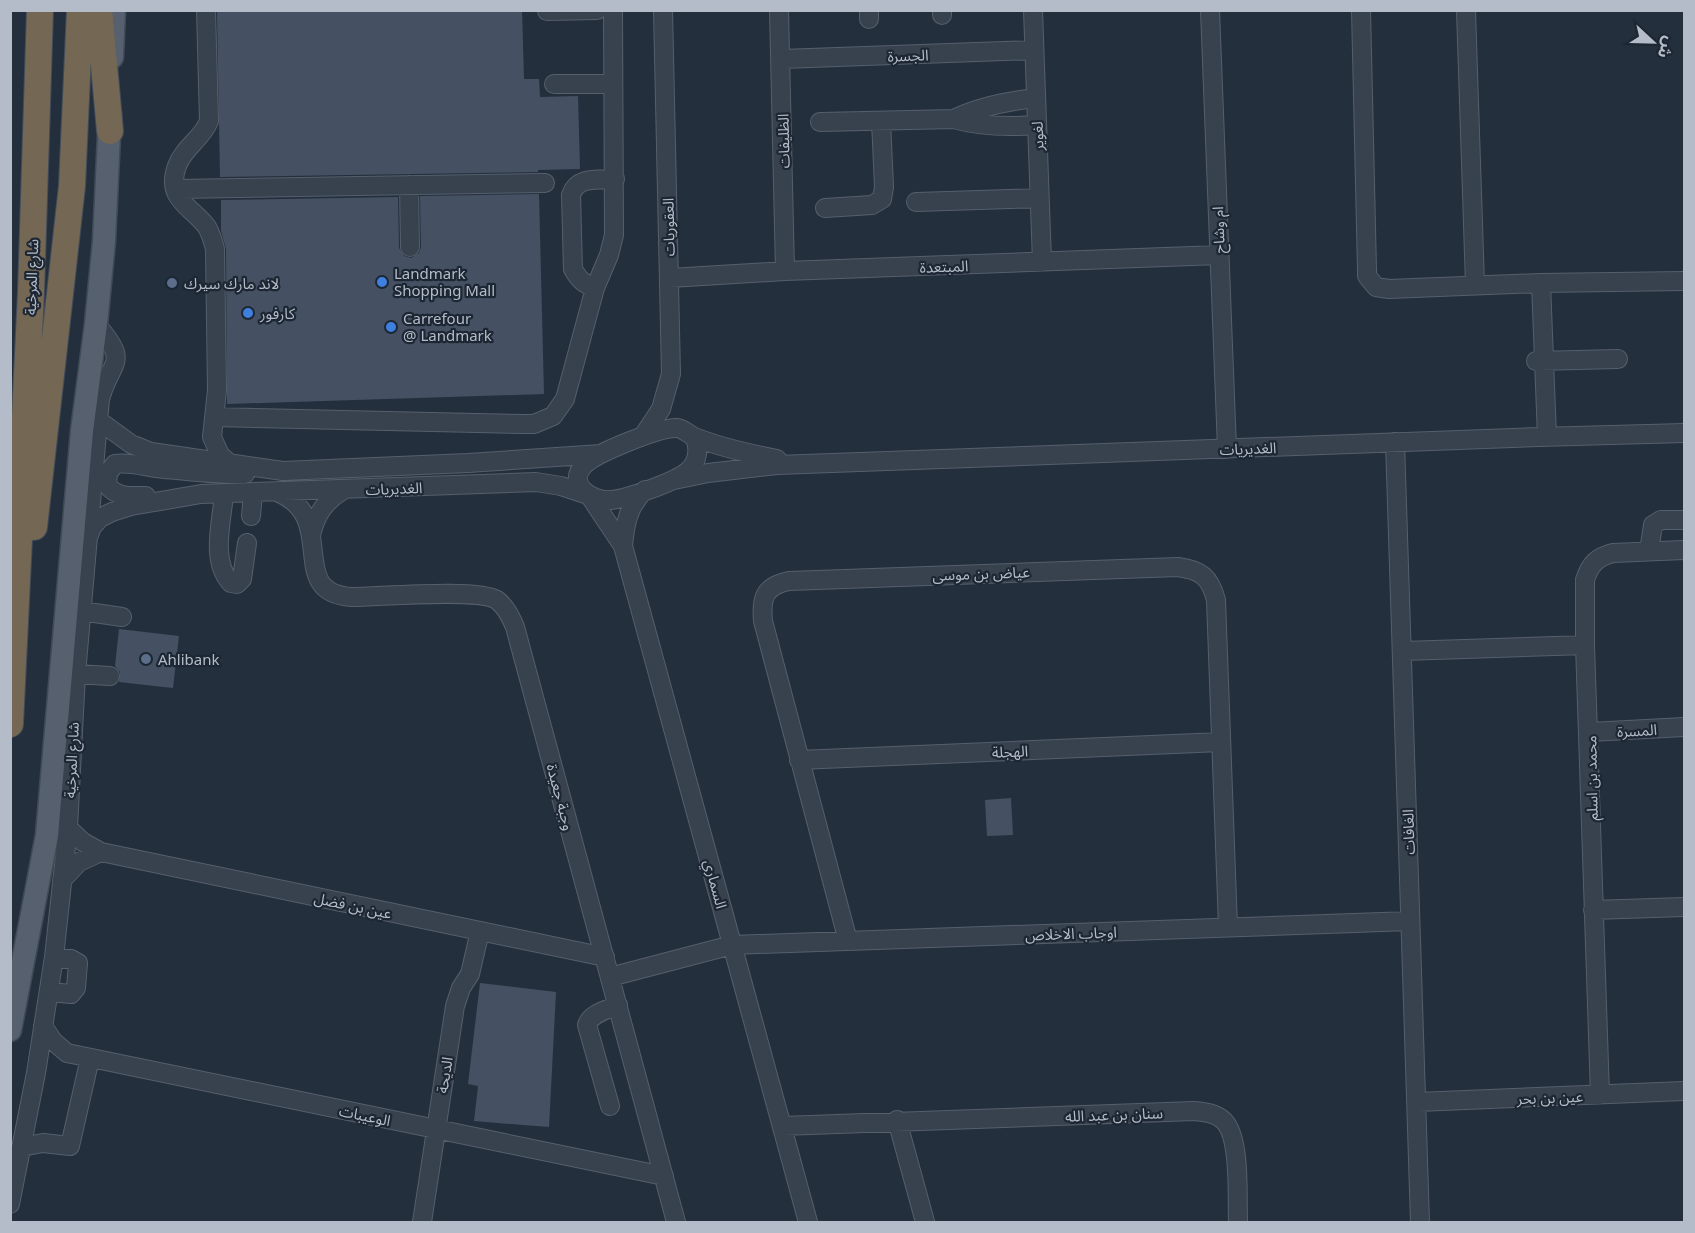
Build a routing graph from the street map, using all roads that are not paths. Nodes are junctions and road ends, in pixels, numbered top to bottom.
1 (40, 10) edge
2 (57, 10) edge
3 (80, 10) edge
4 (99, 10) edge
5 (114, 10) edge
6 (206, 10) edge
7 (597, 10) edge
8 (613, 10) edge
9 (663, 10) edge
10 (779, 10) edge
11 (1033, 10) edge
12 (1210, 10) edge
13 (1361, 10) edge
14 (1466, 10) edge
15 (546, 11) edge
16 (1034, 50) junction
17 (782, 59) junction
18 (554, 84) dead end
19 (612, 84) junction
20 (1036, 98) junction
21 (954, 119) junction
22 (881, 121) junction
23 (820, 122) dead end
24 (1037, 124) junction
25 (36, 131) junction
26 (110, 131) junction
27 (615, 179) junction
28 (545, 183) dead end
29 (409, 185) junction
30 (175, 189) junction
31 (1039, 198) junction
32 (916, 202) dead end
33 (825, 208) dead end
34 (410, 248) dead end
35 (1219, 255) junction
36 (1042, 262) junction
37 (785, 271) junction
38 (670, 278) junction
39 (1684, 281) edge
40 (1536, 283) junction
41 (1475, 285) junction
42 (596, 288) junction
43 (96, 324) junction
44 (1618, 359) dead end
45 (1540, 361) junction
46 (214, 417) junction
47 (98, 420) junction
48 (1684, 433) edge
49 (643, 436) junction
50 (1543, 437) junction
51 (694, 438) junction
52 (1395, 442) junction
53 (1227, 449) junction
54 (602, 454) junction
55 (187, 458) junction
56 (228, 462) junction
57 (812, 465) junction
58 (283, 471) junction
59 (674, 480) junction
60 (343, 490) junction
61 (645, 490) junction
62 (277, 492) junction
63 (201, 494) junction
64 (238, 494) junction
65 (588, 496) junction
66 (247, 516) dead end
67 (1684, 520) edge
68 (312, 536) junction
69 (88, 537) junction
70 (247, 543) dead end
71 (623, 546) junction
72 (19, 549) junction
73 (1684, 550) edge
74 (1649, 551) junction
75 (81, 611) junction
76 (122, 617) dead end
77 (1586, 645) junction
78 (1403, 651) junction
79 (76, 674) junction
80 (110, 676) dead end
81 (10, 724) edge
82 (1684, 727) edge
83 (1590, 732) junction
84 (1221, 742) junction
85 (799, 760) junction
86 (68, 828) junction
87 (101, 852) junction
88 (62, 880) junction
89 (1684, 907) edge
90 (1593, 910) junction
91 (1410, 921) junction
92 (1228, 927) junction
93 (480, 931) junction
94 (848, 941) junction
95 (732, 945) junction
96 (54, 957) junction
97 (605, 957) junction
98 (610, 977) junction
99 (49, 992) junction
100 (618, 1005) junction
101 (43, 1026) junction
102 (10, 1030) edge
103 (67, 1053) junction
104 (90, 1058) junction
105 (36, 1074) junction
106 (1684, 1091) edge
107 (1600, 1095) junction
108 (1416, 1102) junction
109 (610, 1106) dead end
110 (897, 1120) junction
111 (782, 1126) junction
112 (436, 1130) junction
113 (21, 1147) junction
114 (664, 1176) junction
115 (10, 1204) edge
116 (422, 1222) edge
117 (676, 1222) edge
118 (808, 1222) edge
119 (925, 1222) edge
120 (1238, 1222) edge
121 (1420, 1222) edge

1 - 25 highway, شارع المرخية
2 - 25 highway
3 - 72 highway
4 - 26 highway
5 - 26 main road, شارع المرخية
6 - 30 street
7 - 15 street
8 - 19 street
9 - 38 street, العقوريات
10 - 17 street, الظليفات
11 - 16 street, لغوير
12 - 35 street, ام وشاح
13 - 41 street
14 - 41 street
16 - 17 street, الجسرة
16 - 20 street, لغوير
17 - 37 street, الظليفات
18 - 19 street
19 - 27 street
20 - 21 street
20 - 24 street, لغوير
21 - 22 street
21 - 24 street
22 - 23 street
22 - 33 street
24 - 31 street, لغوير
25 - 72 highway, شارع المرخية
26 - 43 main road, شارع المرخية
27 - 42 street
27 - 42 street
28 - 29 street
29 - 30 street
29 - 34 street
30 - 46 street
31 - 32 street
31 - 36 street, لغوير
35 - 36 street, المبتعدة
35 - 53 street, ام وشاح
36 - 37 street, المبتعدة
37 - 38 street, المبتعدة
38 - 49 street, العقوريات
39 - 40 street
40 - 41 street
40 - 45 street
42 - 46 street
43 - 47 street, شارع المرخية
43 - 102 main road, شارع المرخية
44 - 45 street
45 - 50 street
46 - 55 street
46 - 56 street
47 - 55 street, الغديريات
47 - 69 street, شارع المرخية
48 - 50 street, الغديريات
49 - 51 street, الغديريات
49 - 54 street, الغديريات
50 - 52 street, الغديريات
51 - 57 street, الغديريات
51 - 59 street
52 - 53 street, الغديريات
52 - 78 street, الغافات
53 - 57 street, الغديريات
54 - 58 street, الغديريات
54 - 65 street
55 - 56 street, الغديريات
56 - 58 street, الغديريات
57 - 59 street, الغديريات
58 - 63 street, الغديريات
59 - 61 street, الغديريات
60 - 62 street, الغديريات
60 - 65 street, الغديريات
60 - 68 street, وجبة جعيدة
61 - 65 street, الغديريات
61 - 71 street, السماري
62 - 64 street, الغديريات
62 - 68 street, وجبة جعيدة
63 - 64 street, الغديريات
63 - 69 street, الغديريات
64 - 66 street
64 - 70 street
65 - 71 street, السماري
67 - 74 street
68 - 97 street, وجبة جعيدة
69 - 75 street, شارع المرخية
71 - 95 street, السماري
72 - 81 highway, شارع المرخية
73 - 74 street, محمد بن اسلم
74 - 77 street, محمد بن اسلم
75 - 76 street
75 - 79 street, شارع المرخية
77 - 78 street
77 - 83 street, محمد بن اسلم
78 - 91 street, الغافات
79 - 80 street
79 - 86 street, شارع المرخية
82 - 83 street, المسرة
83 - 90 street, محمد بن اسلم
84 - 85 street, الهجلة
84 - 85 street, عياض بن موسى
84 - 92 street, عياض بن موسى
85 - 94 street, عياض بن موسى
86 - 87 street, عين بن فضل
86 - 88 street, شارع المرخية
87 - 88 street
87 - 93 street, عين بن فضل
88 - 96 street, شارع المرخية
89 - 90 street
90 - 107 street, محمد بن اسلم
91 - 92 street, اوجاب الاخلاص
91 - 108 street, الغافات
92 - 94 street, اوجاب الاخلاص
93 - 97 street, عين بن فضل
93 - 112 street, الديحة
94 - 95 street, اوجاب الاخلاص
95 - 98 street, اوجاب الاخلاص
95 - 111 street, السماري
96 - 99 street, شارع المرخية
96 - 99 street
97 - 98 street, وجبة جعيدة
98 - 100 street, وجبة جعيدة
99 - 101 street, شارع المرخية
100 - 109 street
100 - 114 street, وجبة جعيدة
101 - 103 street
101 - 105 street, شارع المرخية
103 - 104 street, الوعيبات
103 - 105 street
104 - 112 street, الوعيبات
104 - 113 street
105 - 113 street, شارع المرخية
106 - 107 street, عين بن بحر
107 - 108 street, عين بن بحر
108 - 121 street, الغافات
110 - 111 street, سنان بن عبد الله
110 - 119 street
110 - 120 street, سنان بن عبد الله
111 - 118 street, السماري
112 - 114 street, الوعيبات
112 - 116 street, الديحة
113 - 115 street, شارع المرخية
114 - 117 street, وجبة جعيدة

